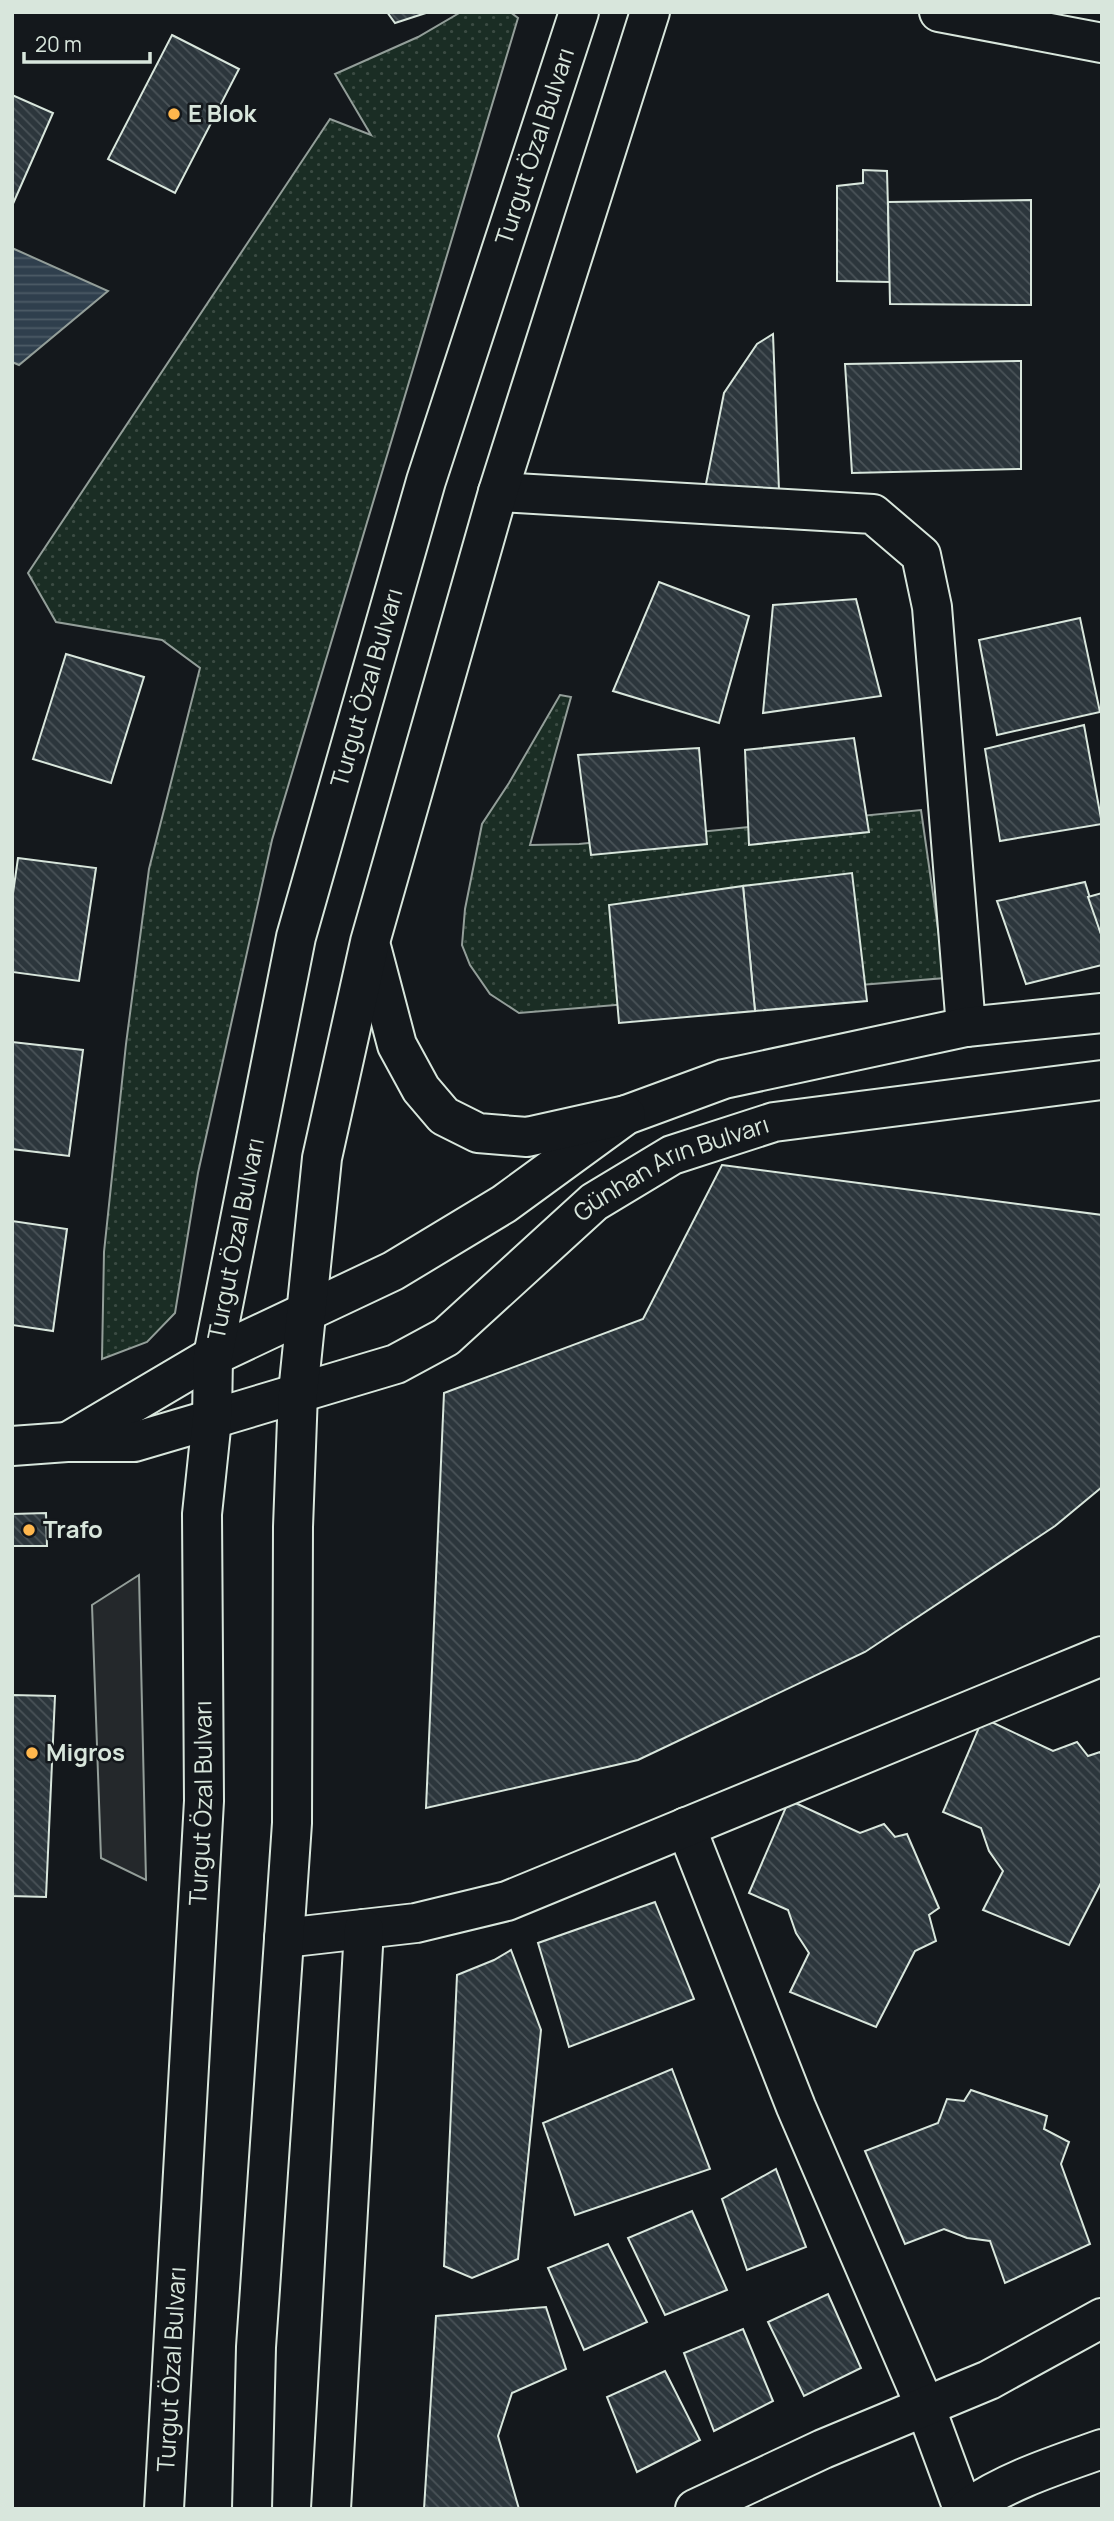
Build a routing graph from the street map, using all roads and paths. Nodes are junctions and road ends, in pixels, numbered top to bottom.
1 (579, 12) edge
2 (650, 12) edge
3 (939, 12) edge
4 (1102, 43) edge
5 (498, 492) junction
6 (370, 942) junction
7 (1102, 1013) edge
8 (966, 1027) junction
9 (1102, 1080) edge
10 (626, 1115) junction
11 (305, 1312) junction
12 (213, 1356) junction
13 (298, 1393) junction
14 (212, 1419) junction
15 (67, 1442) junction
16 (12, 1447) edge
17 (1102, 1656) edge
18 (686, 1827) junction
19 (364, 1928) junction
20 (284, 1938) junction
21 (1102, 2318) edge
22 (925, 2406) junction
23 (1102, 2449) edge
24 (164, 2509) edge
25 (252, 2509) edge
26 (331, 2509) edge
27 (695, 2509) edge
28 (965, 2509) edge

1 - 12 main road, Turgut Özal Bulvarı
2 - 5 main road
3 - 4 main road
5 - 6 main road
5 - 8 main road
6 - 10 main road
6 - 11 main road
7 - 8 main road
8 - 10 main road
9 - 13 main road, Günhan Arın Bulvarı
10 - 11 main road
11 - 12 main road
11 - 13 main road
12 - 14 main road, Turgut Özal Bulvarı
12 - 15 main road
13 - 14 main road, Günhan Arın Bulvarı
13 - 20 main road
14 - 15 main road, Günhan Arın Bulvarı
14 - 24 main road, Turgut Özal Bulvarı
15 - 16 main road, Günhan Arın Bulvarı
17 - 18 main road
18 - 19 main road
18 - 22 main road
19 - 20 main road
19 - 26 main road
20 - 25 main road
21 - 22 main road
22 - 27 main road
22 - 28 main road
23 - 28 main road

